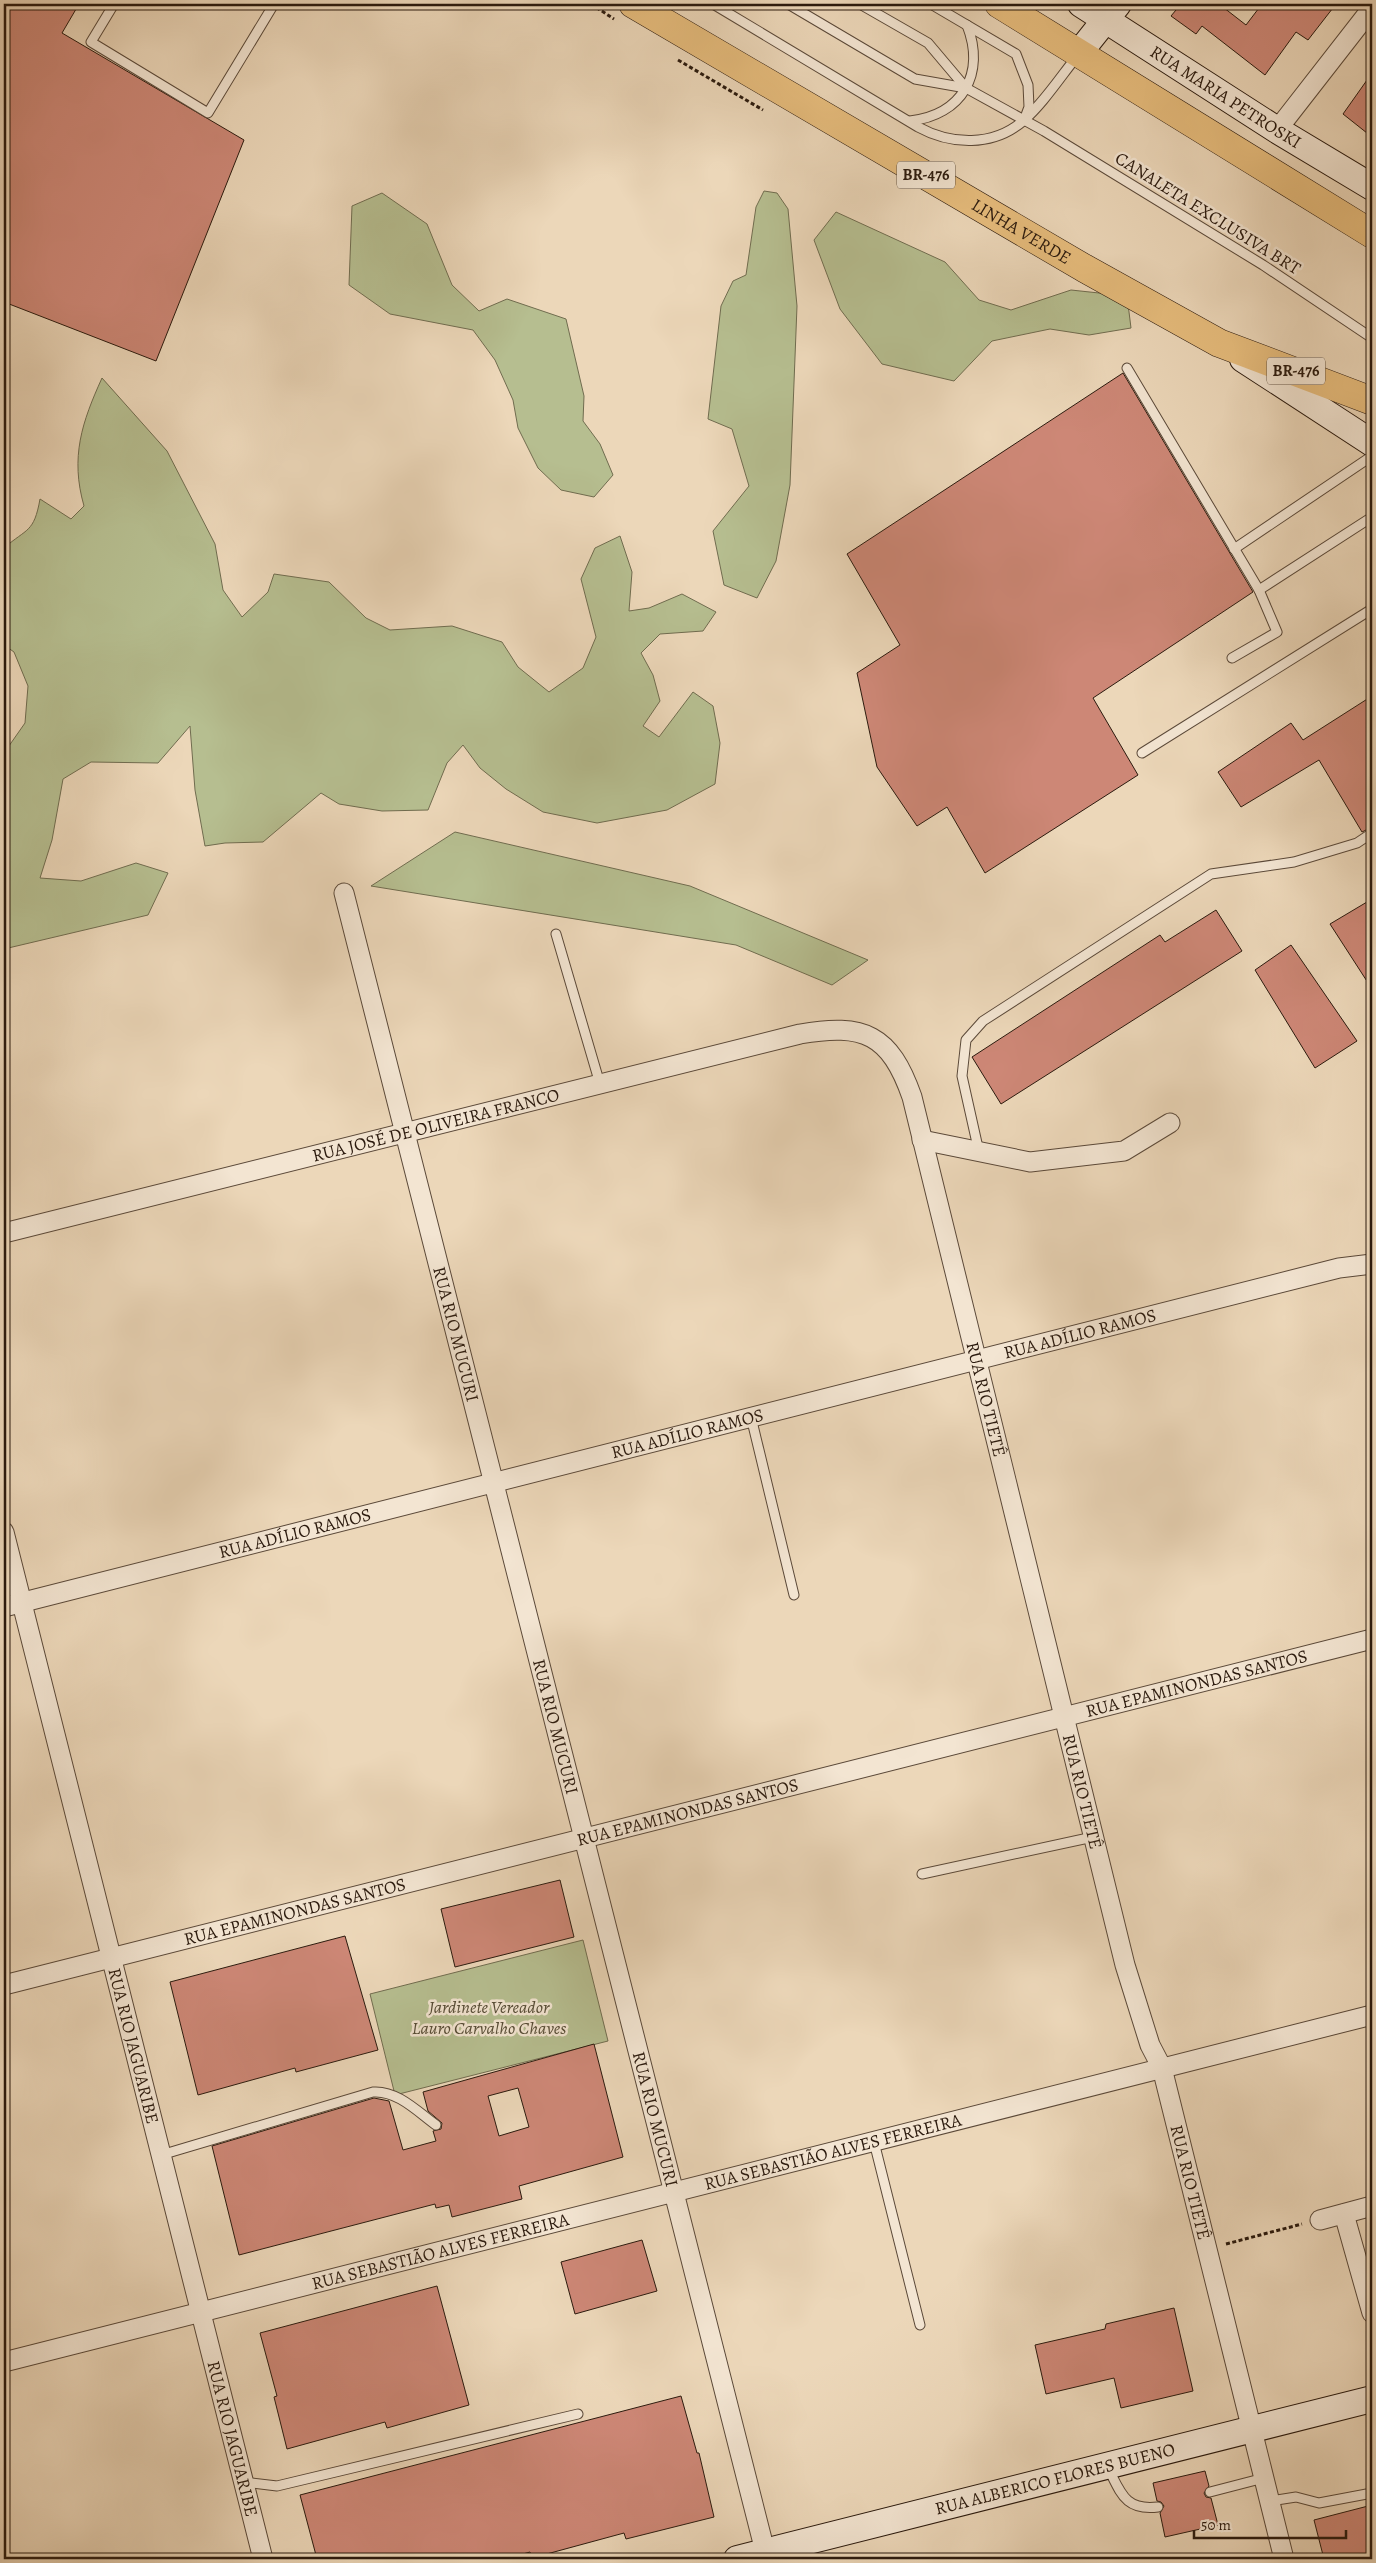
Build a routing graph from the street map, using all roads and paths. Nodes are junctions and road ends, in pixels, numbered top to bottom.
1 (114, 4) edge
2 (274, 4) edge
3 (633, 4) edge
4 (713, 4) edge
5 (788, 4) edge
6 (860, 4) edge
7 (931, 4) edge
8 (999, 4) edge
9 (1081, 4) edge
10 (1372, 8) edge
11 (1112, 12) edge
12 (967, 25) junction
13 (1079, 53) junction
14 (966, 88) junction
15 (1025, 120) junction
16 (910, 121) junction
17 (1277, 130) junction
18 (1372, 187) edge
19 (1372, 234) edge
20 (1372, 338) edge
21 (1220, 343) junction
22 (1127, 368) dead end
23 (1372, 400) edge
24 (1372, 443) edge
25 (1372, 456) edge
26 (1372, 517) edge
27 (1234, 549) junction
28 (1259, 590) junction
29 (1372, 609) edge
30 (1232, 658) dead end
31 (1142, 753) dead end
32 (1372, 833) edge
33 (344, 893) dead end
34 (556, 934) dead end
35 (868, 1035) joint
36 (600, 1084) junction
37 (1170, 1124) dead end
38 (405, 1133) junction
39 (922, 1140) junction
40 (979, 1152) junction
41 (4, 1233) edge
42 (1372, 1264) edge
43 (976, 1360) junction
44 (751, 1417) junction
45 (494, 1483) junction
46 (4, 1532) edge
47 (794, 1595) dead end
48 (13, 1605) edge
49 (1372, 1640) edge
50 (1064, 1717) junction
51 (1093, 1837) junction
52 (584, 1838) junction
53 (922, 1874) dead end
54 (111, 1958) junction
55 (4, 1984) edge
56 (1372, 2015) edge
57 (1162, 2068) junction
58 (436, 2125) dead end
59 (874, 2142) junction
60 (161, 2155) junction
61 (673, 2193) junction
62 (1372, 2206) edge
63 (1344, 2214) junction
64 (1320, 2220) joint
65 (1207, 2249) junction
66 (201, 2312) junction
67 (1372, 2313) edge
68 (920, 2325) dead end
69 (4, 2362) edge
70 (1372, 2399) edge
71 (578, 2414) dead end
72 (1252, 2429) junction
73 (1107, 2465) junction
74 (1264, 2478) junction
75 (244, 2482) junction
76 (1210, 2492) dead end
77 (1372, 2493) edge
78 (1270, 2502) junction
79 (1158, 2507) dead end
80 (766, 2556) edge
81 (263, 2559) edge
82 (737, 2559) edge
83 (1284, 2559) edge

1 - 2 lane
3 - 21 highway, LINHA VERDE / BR-476
4 - 16 lane
5 - 14 lane, CANALETA EXCLUSIVA BRT
6 - 14 lane, CANALETA EXCLUSIVA BRT
7 - 12 lane
8 - 13 highway
9 - 11 main road, RUA MARIA PETROSKI
10 - 17 street
11 - 13 main road
11 - 17 main road, RUA MARIA PETROSKI
12 - 14 lane
12 - 15 lane
13 - 15 lane
13 - 19 highway
14 - 15 lane, CANALETA EXCLUSIVA BRT
14 - 16 lane
15 - 16 lane
15 - 20 lane, CANALETA EXCLUSIVA BRT
17 - 18 main road, RUA MARIA PETROSKI
21 - 23 highway, LINHA VERDE / BR-476
21 - 24 main road
22 - 27 lane
25 - 27 lane
26 - 28 lane
27 - 28 lane
28 - 30 lane
29 - 31 lane
32 - 40 lane
33 - 38 street, RUA RIO MUCURI
34 - 36 lane
35 - 36 street, RUA JOSÉ DE OLIVEIRA FRANCO
35 - 39 street, RUA RIO TIETÊ
36 - 38 street, RUA JOSÉ DE OLIVEIRA FRANCO
37 - 40 street
38 - 41 street, RUA JOSÉ DE OLIVEIRA FRANCO
38 - 45 street, RUA RIO MUCURI
39 - 40 street
39 - 43 street, RUA RIO TIETÊ
42 - 43 street, RUA ADÍLIO RAMOS
43 - 44 street, RUA ADÍLIO RAMOS
43 - 50 street, RUA RIO TIETÊ
44 - 45 street, RUA ADÍLIO RAMOS
44 - 47 lane
45 - 48 street, RUA ADÍLIO RAMOS
45 - 52 street, RUA RIO MUCURI
46 - 48 street, RUA RIO JAGUARIBE
48 - 54 street, RUA RIO JAGUARIBE
49 - 50 street, RUA EPAMINONDAS SANTOS
50 - 51 street, RUA RIO TIETÊ
50 - 52 street, RUA EPAMINONDAS SANTOS
51 - 53 lane
51 - 57 street, RUA RIO TIETÊ
52 - 54 street, RUA EPAMINONDAS SANTOS
52 - 61 street, RUA RIO MUCURI
54 - 55 street, RUA EPAMINONDAS SANTOS
54 - 60 street, RUA RIO JAGUARIBE
56 - 57 street, RUA SEBASTIÃO ALVES FERREIRA
57 - 59 street, RUA SEBASTIÃO ALVES FERREIRA
57 - 65 street, RUA RIO TIETÊ
58 - 60 lane
59 - 61 street, RUA SEBASTIÃO ALVES FERREIRA
59 - 68 lane
60 - 66 street, RUA RIO JAGUARIBE
61 - 66 street, RUA SEBASTIÃO ALVES FERREIRA
61 - 80 street, RUA RIO MUCURI
62 - 63 street
63 - 64 street
63 - 67 street
64 - 65 path
65 - 72 street, RUA RIO TIETÊ
66 - 69 street, RUA SEBASTIÃO ALVES FERREIRA
66 - 75 street, RUA RIO JAGUARIBE
70 - 72 main road, RUA ALBERICO FLORES BUENO
71 - 75 lane
72 - 73 main road, RUA ALBERICO FLORES BUENO
72 - 74 street, RUA RIO TIETÊ
73 - 79 lane
73 - 80 main road, RUA ALBERICO FLORES BUENO
74 - 76 lane
74 - 78 street, RUA RIO TIETÊ
75 - 81 street, RUA RIO JAGUARIBE
77 - 78 lane
78 - 83 street, RUA RIO TIETÊ
80 - 82 main road, RUA ALBERICO FLORES BUENO

